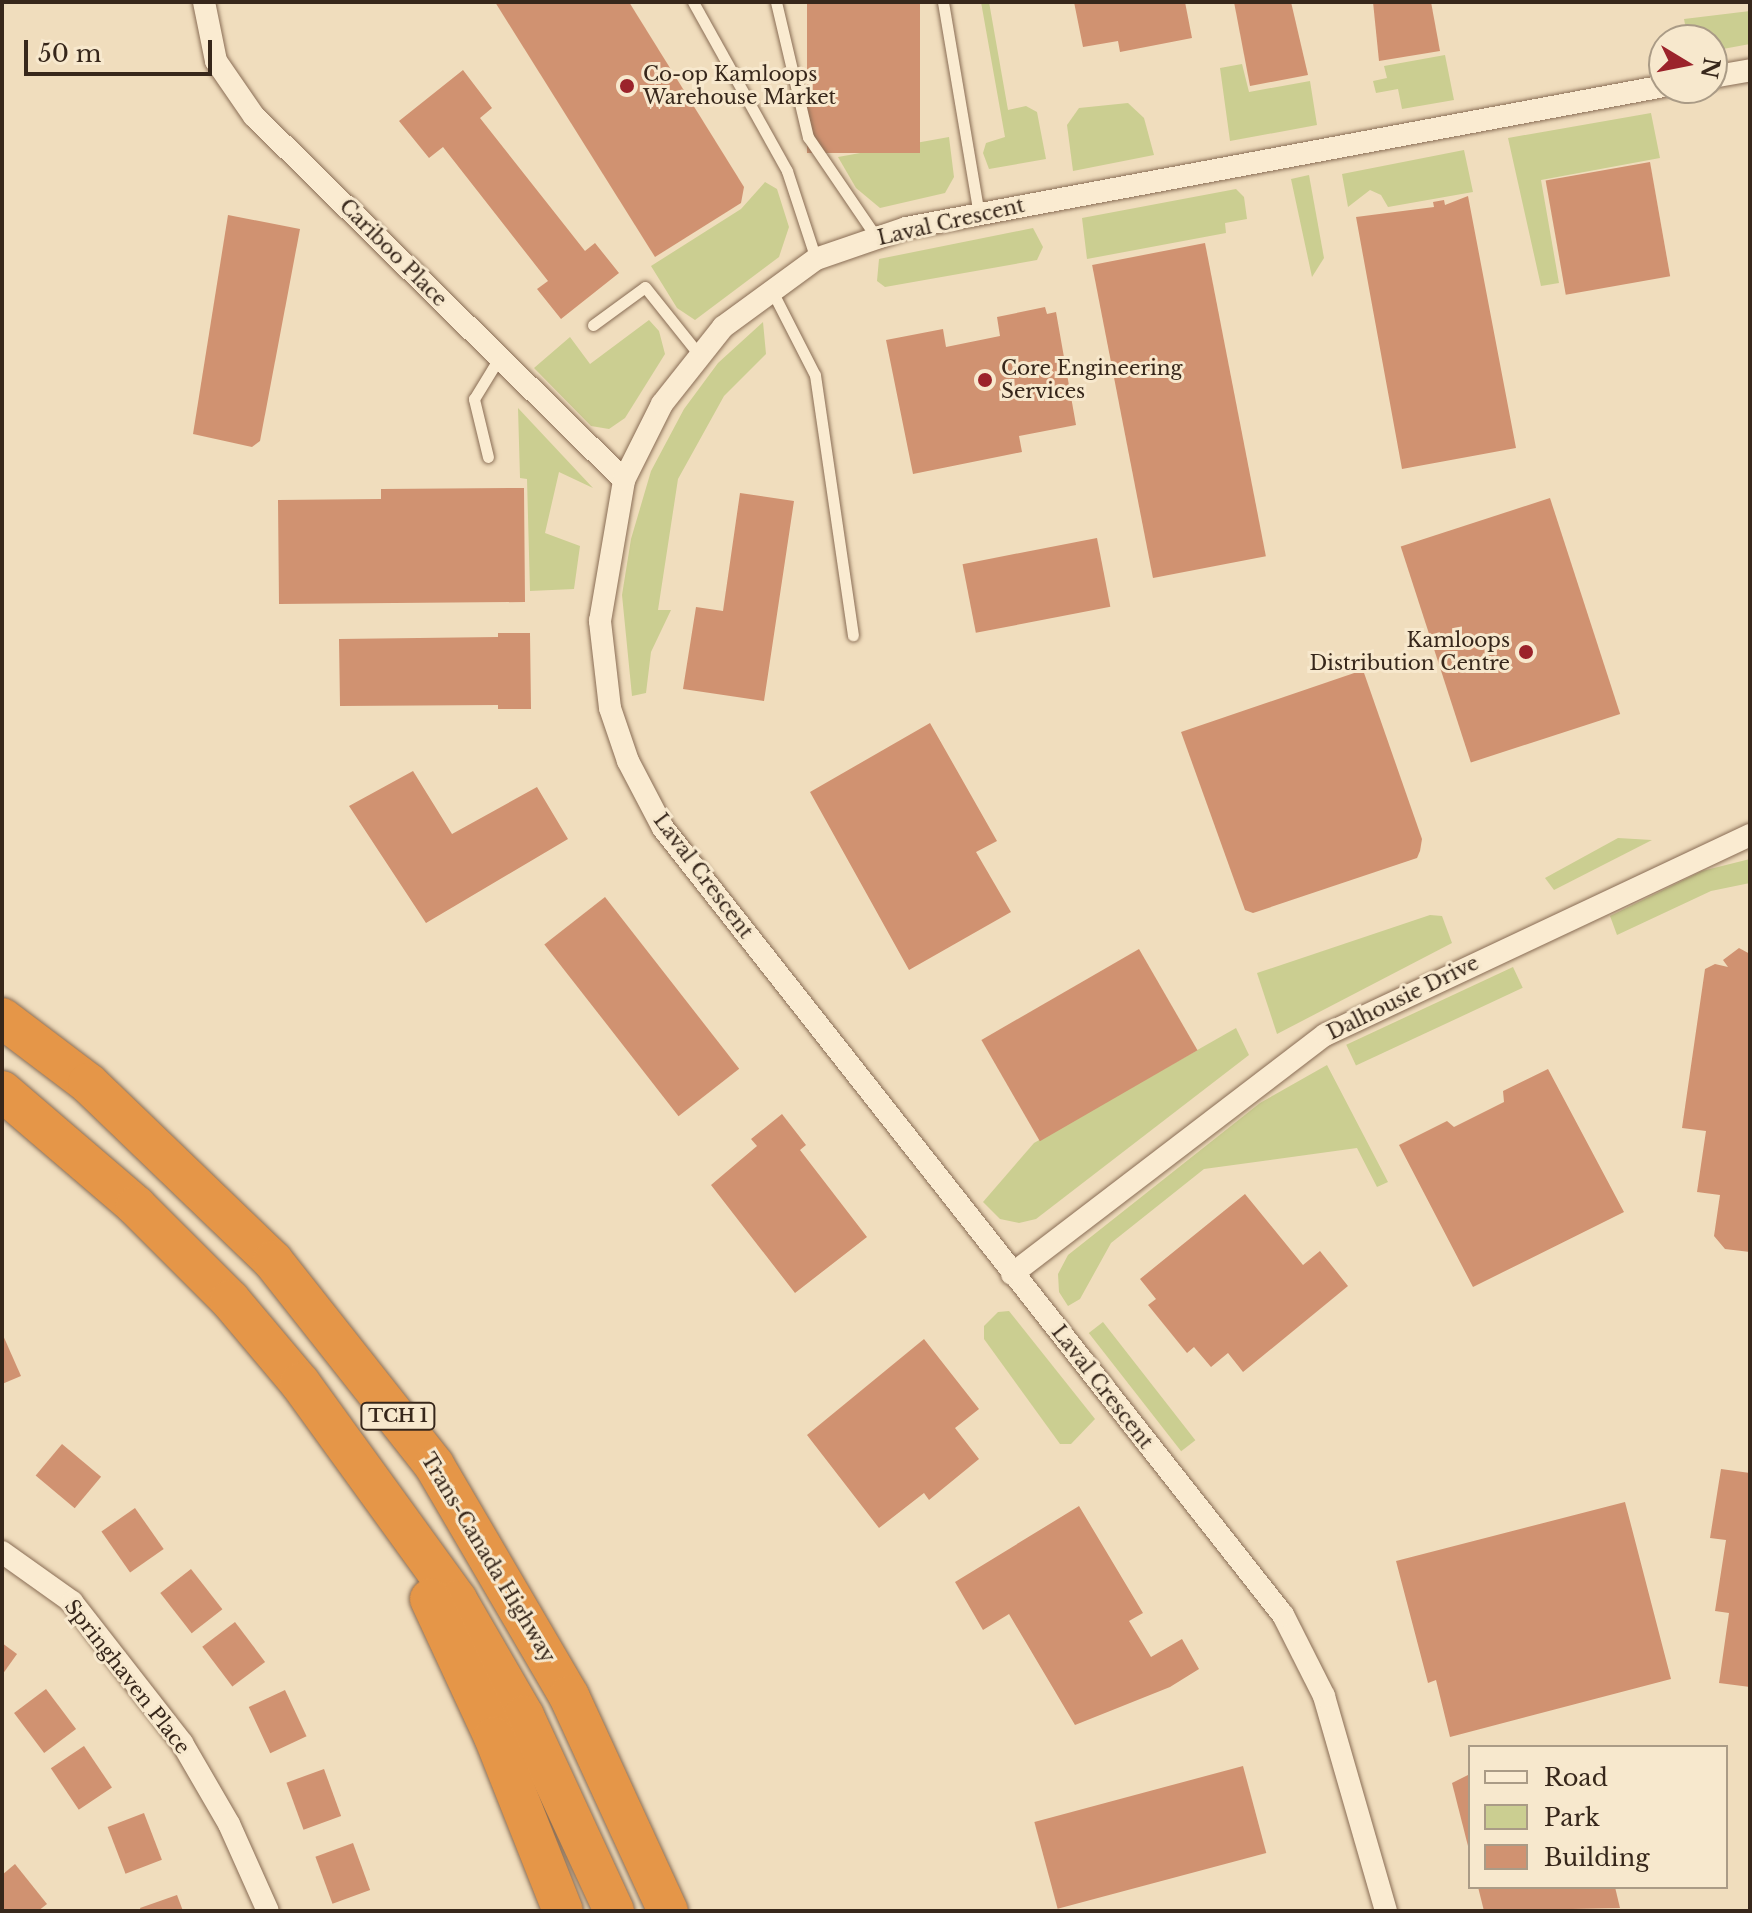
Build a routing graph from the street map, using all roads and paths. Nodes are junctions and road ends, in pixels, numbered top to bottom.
1 (204, 2) edge
2 (693, 2) edge
3 (776, 2) edge
4 (943, 2) edge
5 (1750, 70) edge
6 (1728, 74) edge
7 (1648, 89) edge
8 (979, 214) junction
9 (877, 238) junction
10 (816, 259) junction
11 (772, 291) junction
12 (593, 325) dead end
13 (700, 356) junction
14 (499, 358) junction
15 (488, 457) dead end
16 (624, 480) junction
17 (853, 635) dead end
18 (1750, 835) edge
19 (2, 1018) edge
20 (2, 1091) edge
21 (1012, 1274) junction
22 (381, 1493) junction
23 (2, 1552) edge
24 (268, 1911) edge
25 (563, 1911) edge
26 (614, 1911) edge
27 (668, 1911) edge
28 (1386, 1911) edge

1 - 14 street, Cariboo Place
2 - 10 lane
3 - 9 lane
4 - 8 lane
5 - 6 street
7 - 8 street, Laval Crescent
8 - 9 street, Laval Crescent
9 - 10 street, Laval Crescent
10 - 11 street, Laval Crescent
11 - 13 street, Laval Crescent
11 - 17 lane
12 - 13 lane
13 - 16 street, Laval Crescent
14 - 15 lane
14 - 16 street, Cariboo Place
16 - 21 street, Laval Crescent
18 - 21 street, Dalhousie Drive
19 - 27 highway, Trans-Canada Highway / TCH 1
20 - 22 highway, TCH 1
21 - 28 street, Laval Crescent
22 - 25 highway
22 - 26 highway, TCH 1
23 - 24 street, Springhaven Place

